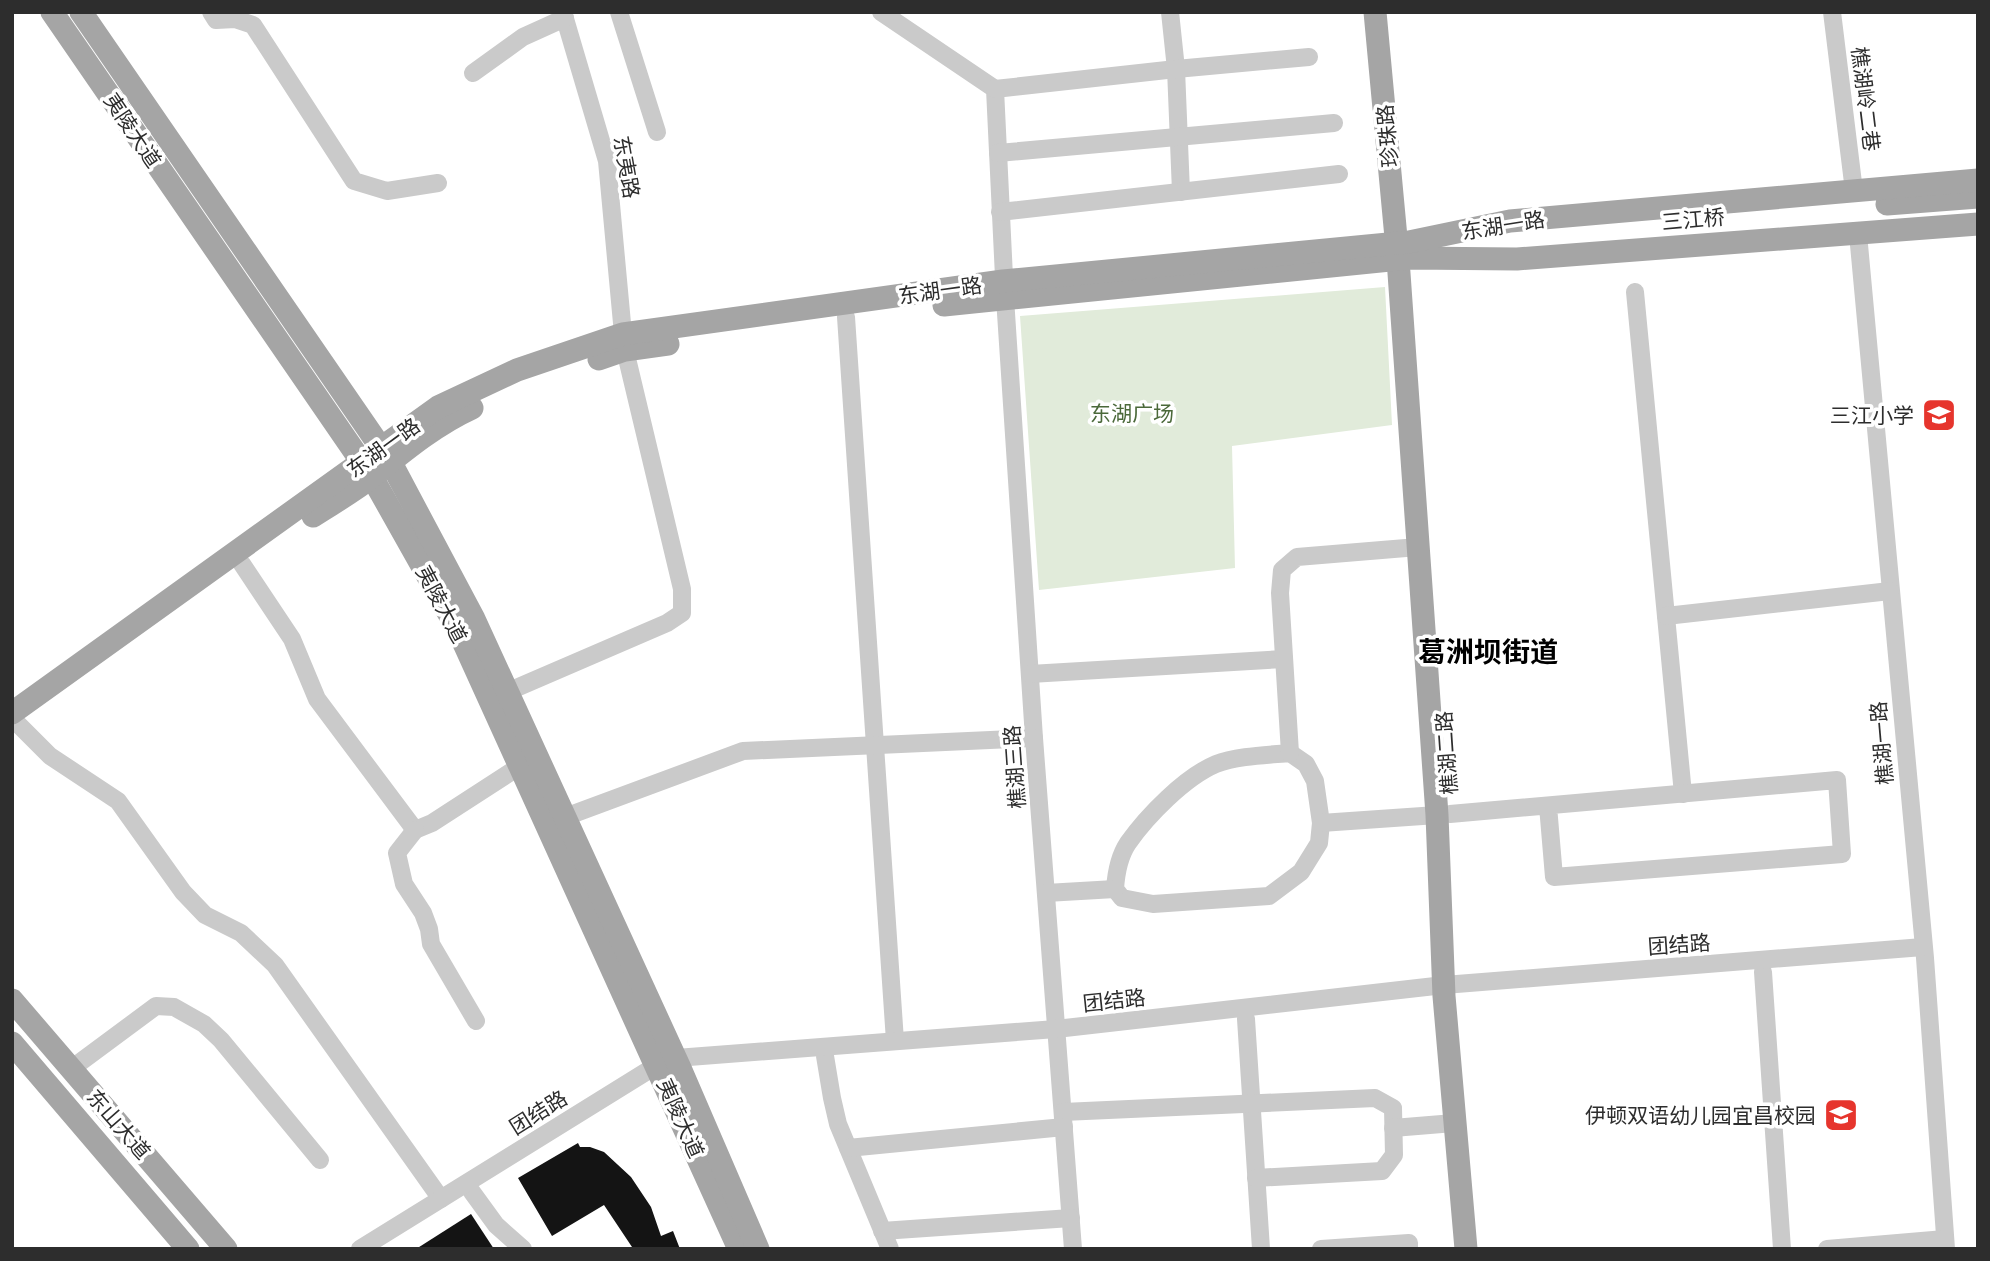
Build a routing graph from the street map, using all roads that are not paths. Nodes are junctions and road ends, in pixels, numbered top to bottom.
1 (52, 12) edge
2 (81, 12) edge
3 (211, 12) edge
4 (619, 12) edge
5 (881, 12) edge
6 (1170, 12) edge
7 (1375, 12) edge
8 (1391, 12) edge
9 (1832, 12) edge
10 (564, 15) edge
11 (1309, 57) dead end
12 (1176, 69) junction
13 (473, 73) dead end
14 (995, 89) junction
15 (1334, 123) dead end
16 (657, 132) dead end
17 (1177, 136) junction
18 (998, 153) junction
19 (1339, 174) dead end
20 (1978, 180) edge
21 (438, 183) dead end
22 (1854, 191) junction
23 (1181, 192) junction
24 (1978, 197) edge
25 (1000, 212) junction
26 (1978, 213) edge
27 (1978, 224) edge
28 (1858, 234) junction
29 (1404, 251) junction
30 (1004, 289) junction
31 (1635, 292) dead end
32 (846, 317) junction
33 (624, 342) junction
34 (385, 455) junction
35 (367, 470) junction
36 (1418, 547) junction
37 (242, 564) junction
38 (1890, 591) junction
39 (1666, 616) junction
40 (1284, 659) junction
41 (1030, 674) junction
42 (507, 692) junction
43 (14, 721) edge
44 (1034, 738) junction
45 (874, 745) junction
46 (1290, 753) junction
47 (520, 766) junction
48 (1683, 794) junction
49 (1548, 806) junction
50 (1443, 814) junction
51 (565, 817) junction
52 (1321, 823) junction
53 (415, 830) junction
54 (1115, 889) junction
55 (1046, 893) junction
56 (1924, 953) junction
57 (1763, 972) junction
58 (1452, 990) junction
59 (12, 1000) edge
60 (1246, 1019) junction
61 (476, 1021) dead end
62 (1056, 1034) junction
63 (895, 1041) junction
64 (12, 1043) edge
65 (825, 1056) junction
66 (669, 1067) junction
67 (71, 1069) junction
68 (1251, 1104) junction
69 (1063, 1120) junction
70 (1454, 1123) junction
71 (1393, 1128) junction
72 (848, 1148) junction
73 (320, 1160) dead end
74 (1256, 1178) junction
75 (472, 1192) junction
76 (440, 1199) junction
77 (1071, 1218) junction
78 (882, 1231) junction
79 (1946, 1244) edge
80 (188, 1249) edge
81 (226, 1249) edge
82 (360, 1249) edge
83 (382, 1249) edge
84 (523, 1249) edge
85 (739, 1249) edge
86 (758, 1249) edge
87 (890, 1249) edge
88 (1073, 1249) edge
89 (1261, 1249) edge
90 (1321, 1249) edge
91 (1409, 1249) edge
92 (1466, 1249) edge
93 (1479, 1249) edge
94 (1783, 1249) edge
95 (1827, 1249) edge

1 - 35 main road, 夷陵大道
2 - 34 main road, 夷陵大道
3 - 21 street
4 - 16 street
5 - 14 street
6 - 12 street
7 - 29 main road, 珍珠路
8 - 29 main road, 珍珠路
9 - 22 street, 樵湖岭二巷
10 - 13 street
10 - 33 street, 东夷路
11 - 12 street
12 - 14 street
12 - 17 street
14 - 18 street, 樵湖三路
15 - 17 street
17 - 18 street
17 - 23 street
18 - 25 street, 樵湖三路
19 - 23 street
20 - 22 main road, 东湖一路
22 - 29 main road, 东湖一路
23 - 25 street
24 - 29 main road, 三江桥
25 - 30 street, 樵湖三路
26 - 29 main road, 三江桥
27 - 28 main road
28 - 29 main road
28 - 38 street, 樵湖一路
29 - 30 main road
29 - 36 main road, 樵湖二路
29 - 50 main road, 樵湖二路
30 - 32 main road
30 - 33 main road, 东湖一路
30 - 41 street, 樵湖三路
31 - 39 street
32 - 33 main road
32 - 45 street
33 - 34 main road
33 - 42 street, 东夷路
34 - 35 main road
34 - 42 main road, 夷陵大道
35 - 37 main road
35 - 43 main road, 东湖一路
35 - 47 main road, 夷陵大道
36 - 40 street
36 - 50 main road, 樵湖二路
37 - 43 main road
37 - 53 street
38 - 39 street
38 - 56 street, 樵湖一路
39 - 48 street
40 - 41 street
40 - 46 street
41 - 44 street, 樵湖三路
42 - 51 main road, 夷陵大道
43 - 76 street
44 - 45 street
44 - 55 street, 樵湖三路
45 - 51 street
45 - 63 street
46 - 52 street
46 - 54 street
47 - 53 street
47 - 66 main road, 夷陵大道
48 - 49 street
48 - 49 street
49 - 50 street
50 - 52 street
50 - 58 main road, 樵湖二路
51 - 66 main road, 夷陵大道
52 - 54 street
53 - 61 street
54 - 55 street
55 - 62 street, 樵湖三路
56 - 57 street, 团结路
56 - 58 street, 团结路
56 - 79 street, 樵湖一路
57 - 58 street, 团结路
57 - 94 street
58 - 60 street, 团结路
58 - 62 street, 团结路
58 - 70 main road, 樵湖二路
58 - 93 main road, 樵湖二路
59 - 67 main road, 东山大道
60 - 62 street, 团结路
60 - 68 street
62 - 63 street, 团结路
62 - 65 street, 团结路
62 - 69 street, 樵湖三路
63 - 66 street, 团结路
64 - 80 main road, 东山大道
65 - 66 street, 团结路
65 - 72 street
66 - 75 street, 团结路
66 - 76 street, 团结路
66 - 85 main road, 夷陵大道
66 - 86 main road, 夷陵大道
67 - 73 street
67 - 81 main road, 东山大道
68 - 69 street
68 - 71 street
68 - 74 street
69 - 72 street
69 - 77 street, 樵湖三路
70 - 71 street
70 - 92 main road, 樵湖二路
71 - 74 street
72 - 78 street
74 - 89 street
75 - 83 street, 团结路
75 - 84 street
76 - 82 street, 团结路
77 - 78 street
77 - 88 street, 樵湖三路
78 - 87 street
79 - 95 street
90 - 91 street

